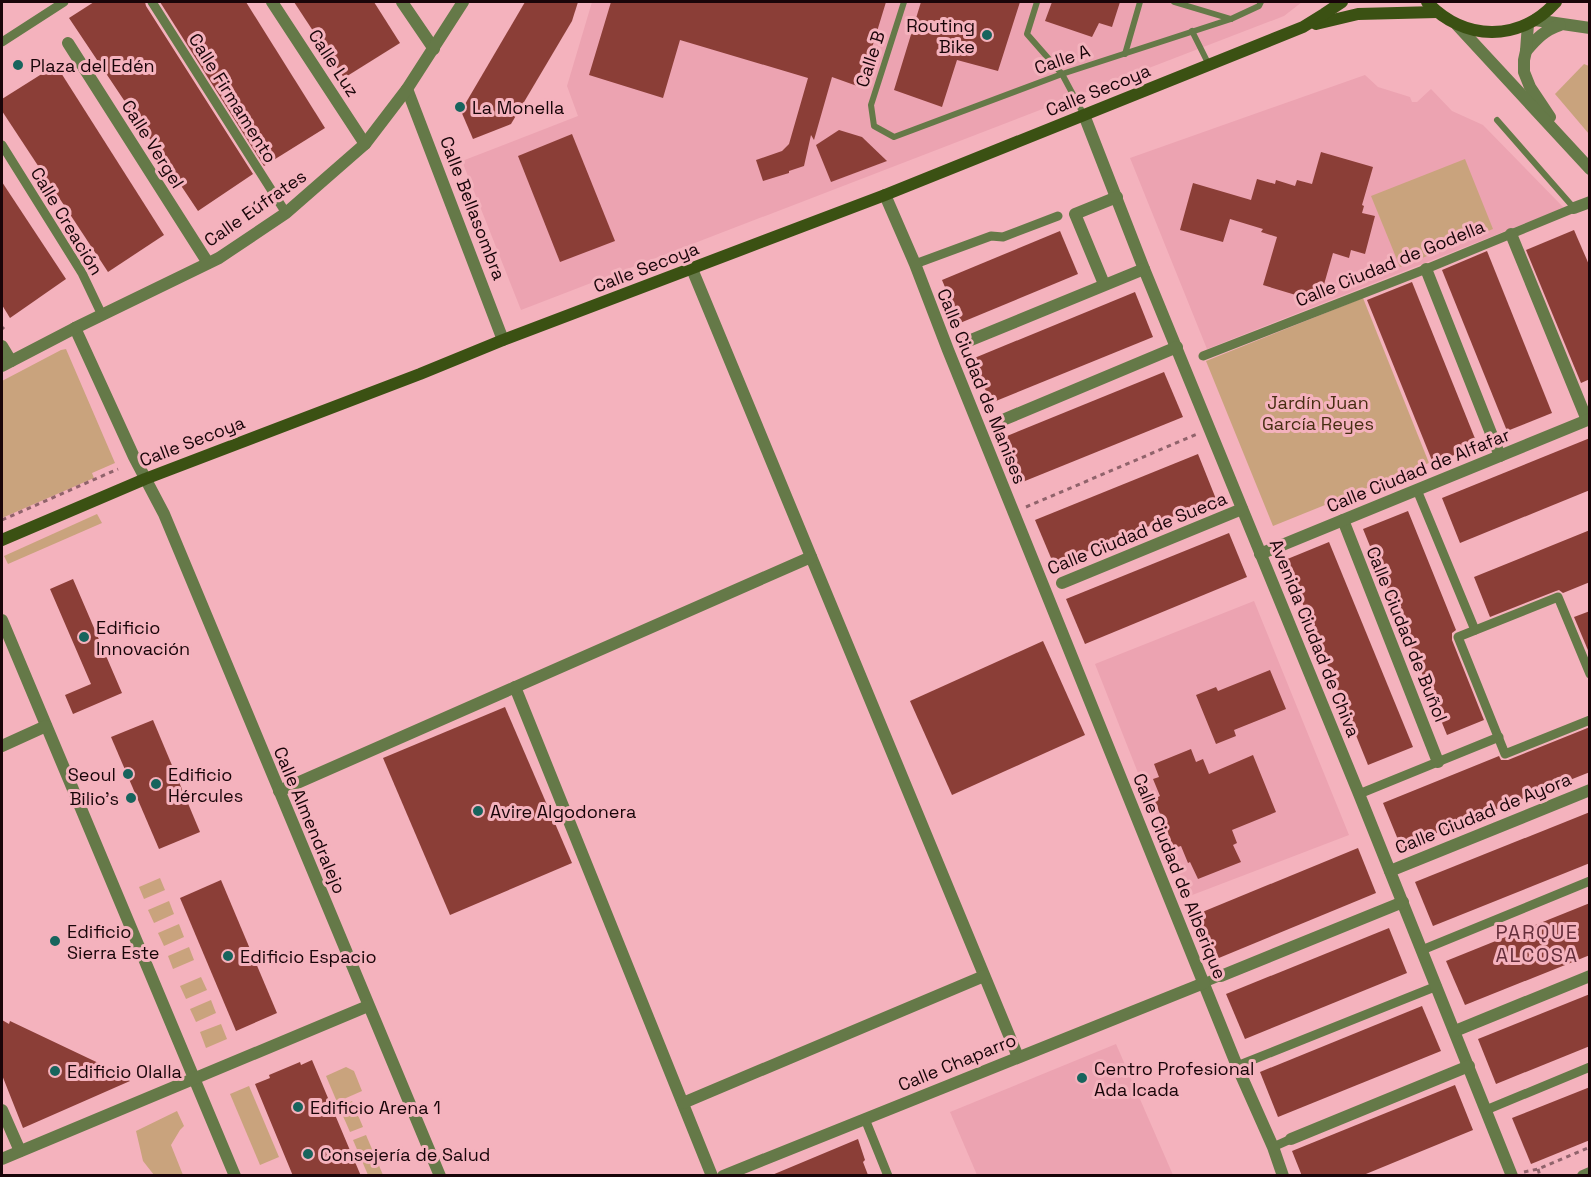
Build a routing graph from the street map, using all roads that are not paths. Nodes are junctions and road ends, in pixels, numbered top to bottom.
1 (64, 2) edge
2 (152, 2) edge
3 (272, 2) edge
4 (402, 2) edge
5 (464, 2) edge
6 (904, 2) edge
7 (1037, 2) edge
8 (1140, 2) edge
9 (1174, 2) edge
10 (1261, 2) edge
11 (1330, 2) edge
12 (1342, 2) edge
13 (1427, 2) edge
14 (1556, 2) edge
15 (1437, 12) junction
16 (1324, 15) junction
17 (1231, 19) junction
18 (1532, 22) junction
19 (1564, 24) junction
20 (1457, 25) junction
21 (1303, 27) junction
22 (1590, 28) edge
23 (1192, 31) junction
24 (2, 42) edge
25 (68, 43) dead end
26 (434, 50) junction
27 (1526, 51) junction
28 (1125, 54) junction
29 (1209, 65) junction
30 (1062, 74) junction
31 (407, 89) junction
32 (1084, 115) junction
33 (1497, 120) dead end
34 (874, 126) joint
35 (365, 144) junction
36 (2, 145) edge
37 (1575, 152) junction
38 (1590, 169) edge
39 (885, 195) junction
40 (1117, 197) junction
41 (1590, 202) edge
42 (1574, 208) junction
43 (286, 213) junction
44 (1058, 216) dead end
45 (1511, 234) junction
46 (208, 263) junction
47 (915, 264) junction
48 (1144, 268) junction
49 (692, 269) junction
50 (1426, 269) junction
51 (1104, 284) junction
52 (102, 315) junction
53 (75, 328) junction
54 (503, 340) junction
55 (966, 342) joint
56 (2, 345) edge
57 (1177, 347) junction
58 (948, 350) junction
59 (1203, 356) dead end
60 (6, 364) edge
61 (1588, 419) edge
62 (998, 422) joint
63 (980, 429) junction
64 (1500, 456) junction
65 (145, 479) junction
66 (1417, 490) junction
67 (1242, 509) junction
68 (1343, 520) junction
69 (2, 540) edge
70 (1260, 554) junction
71 (811, 557) junction
72 (1062, 583) joint
73 (1045, 590) junction
74 (2, 620) edge
75 (1474, 630) junction
76 (1590, 674) edge
77 (515, 687) junction
78 (1590, 720) edge
79 (46, 726) junction
80 (1498, 737) junction
81 (2, 746) edge
82 (1438, 762) junction
83 (279, 790) junction
84 (1590, 790) edge
85 (1359, 794) junction
86 (1390, 871) junction
87 (1590, 881) edge
88 (1403, 902) junction
89 (1422, 950) junction
90 (984, 976) junction
91 (1221, 976) joint
92 (1590, 976) edge
93 (1204, 983) junction
94 (1437, 986) junction
95 (368, 1006) junction
96 (1455, 1031) junction
97 (1018, 1057) junction
98 (1238, 1066) junction
99 (1469, 1066) junction
100 (1590, 1067) edge
101 (194, 1078) junction
102 (683, 1103) junction
103 (2, 1110) edge
104 (1486, 1110) junction
105 (865, 1119) junction
106 (1291, 1139) joint
107 (1273, 1147) junction
108 (20, 1151) junction
109 (2, 1159) edge
110 (1590, 1173) edge
111 (1518, 1174) edge
112 (235, 1176) edge
113 (440, 1176) edge
114 (712, 1176) edge
115 (723, 1176) edge
116 (888, 1176) edge
117 (1283, 1176) edge
118 (1583, 1176) edge

1 - 24 street
2 - 43 street, Calle Firmamento
3 - 35 street, Calle Luz
4 - 26 street
5 - 26 street, Calle Eúfrates
6 - 34 lane, Calle B
7 - 30 lane
8 - 28 lane
9 - 17 lane
10 - 17 lane, Calle A
11 - 16 street
12 - 16 main road
13 - 15 main road
14 - 18 main road
15 - 20 main road
15 - 21 main road
16 - 21 main road
17 - 23 lane, Calle A
18 - 19 street
18 - 20 main road
18 - 27 street
19 - 22 street
19 - 27 street
20 - 37 street
21 - 29 main road, Calle Secoya
23 - 28 lane, Calle A
23 - 29 lane
25 - 46 street, Calle Vergel
26 - 31 street, Calle Eúfrates
27 - 37 street
28 - 30 lane, Calle A
29 - 32 main road, Calle Secoya
30 - 32 lane
30 - 34 lane, Calle A
31 - 35 street, Calle Eúfrates
31 - 54 street, Calle Bellasombra
32 - 39 main road, Calle Secoya
32 - 40 street, Avenida Ciudad de Chiva
33 - 42 lane
35 - 43 street, Calle Eúfrates
36 - 52 street, Calle Creación
37 - 38 street
39 - 47 street, Calle Ciudad de Manises
39 - 49 main road, Calle Secoya
40 - 48 street, Avenida Ciudad de Chiva
40 - 51 street
41 - 42 street, Calle Ciudad de Godella
42 - 45 street, Calle Ciudad de Godella
43 - 46 street, Calle Eúfrates
44 - 47 street
45 - 50 street, Calle Ciudad de Godella
45 - 61 street
46 - 52 street, Calle Eúfrates
47 - 58 street, Calle Ciudad de Manises
48 - 51 street
48 - 57 street, Avenida Ciudad de Chiva
49 - 54 main road, Calle Secoya
49 - 71 street
50 - 59 street, Calle Ciudad de Godella
50 - 64 street
51 - 55 street
52 - 53 street, Calle Eúfrates
53 - 60 street, Calle Eúfrates
53 - 65 street, Calle Almendralejo
54 - 65 main road, Calle Secoya
55 - 58 street
56 - 60 street
57 - 62 street
57 - 67 street, Avenida Ciudad de Chiva
58 - 63 street, Calle Ciudad de Manises
61 - 64 street, Calle Ciudad de Alfafar
62 - 63 street
63 - 73 street, Calle Ciudad de Manises
64 - 66 street, Calle Ciudad de Alfafar
65 - 69 main road, Calle Secoya
65 - 83 street, Calle Almendralejo
66 - 68 street, Calle Ciudad de Alfafar
66 - 75 street
67 - 70 street, Avenida Ciudad de Chiva
67 - 72 street, Calle Ciudad de Sueca
68 - 70 street, Calle Ciudad de Alfafar
68 - 82 street, Calle Ciudad de Buñol
70 - 85 street, Avenida Ciudad de Chiva
71 - 77 street
71 - 90 street
72 - 73 street, Calle Ciudad de Sueca
73 - 93 street, Calle Ciudad de Alberique
74 - 79 street
75 - 76 street
75 - 80 street
77 - 83 street
77 - 102 street
78 - 80 street
79 - 81 street
79 - 101 street
80 - 82 street
82 - 85 street
83 - 95 street, Calle Almendralejo
84 - 86 street, Calle Ciudad de Ayora
85 - 86 street, Avenida Ciudad de Chiva
86 - 88 street, Avenida Ciudad de Chiva
87 - 89 street
88 - 89 street, Avenida Ciudad de Chiva
88 - 91 street
89 - 94 street, Avenida Ciudad de Chiva
90 - 97 street
90 - 102 street
91 - 93 street
92 - 96 street
93 - 97 street, Calle Chaparro
93 - 98 street, Calle Ciudad de Alberique
94 - 96 street, Avenida Ciudad de Chiva
94 - 98 street
95 - 101 street
95 - 113 street, Calle Almendralejo
96 - 99 street, Avenida Ciudad de Chiva
97 - 105 street, Calle Chaparro
98 - 107 street, Calle Ciudad de Alberique
99 - 104 street, Avenida Ciudad de Chiva
99 - 106 street
100 - 104 street
101 - 108 street
101 - 112 street
102 - 114 street
103 - 108 street
104 - 111 street, Avenida Ciudad de Chiva
105 - 115 street, Calle Chaparro
105 - 116 street
106 - 107 street
107 - 117 street, Calle Ciudad de Alberique
108 - 109 street
110 - 118 street

